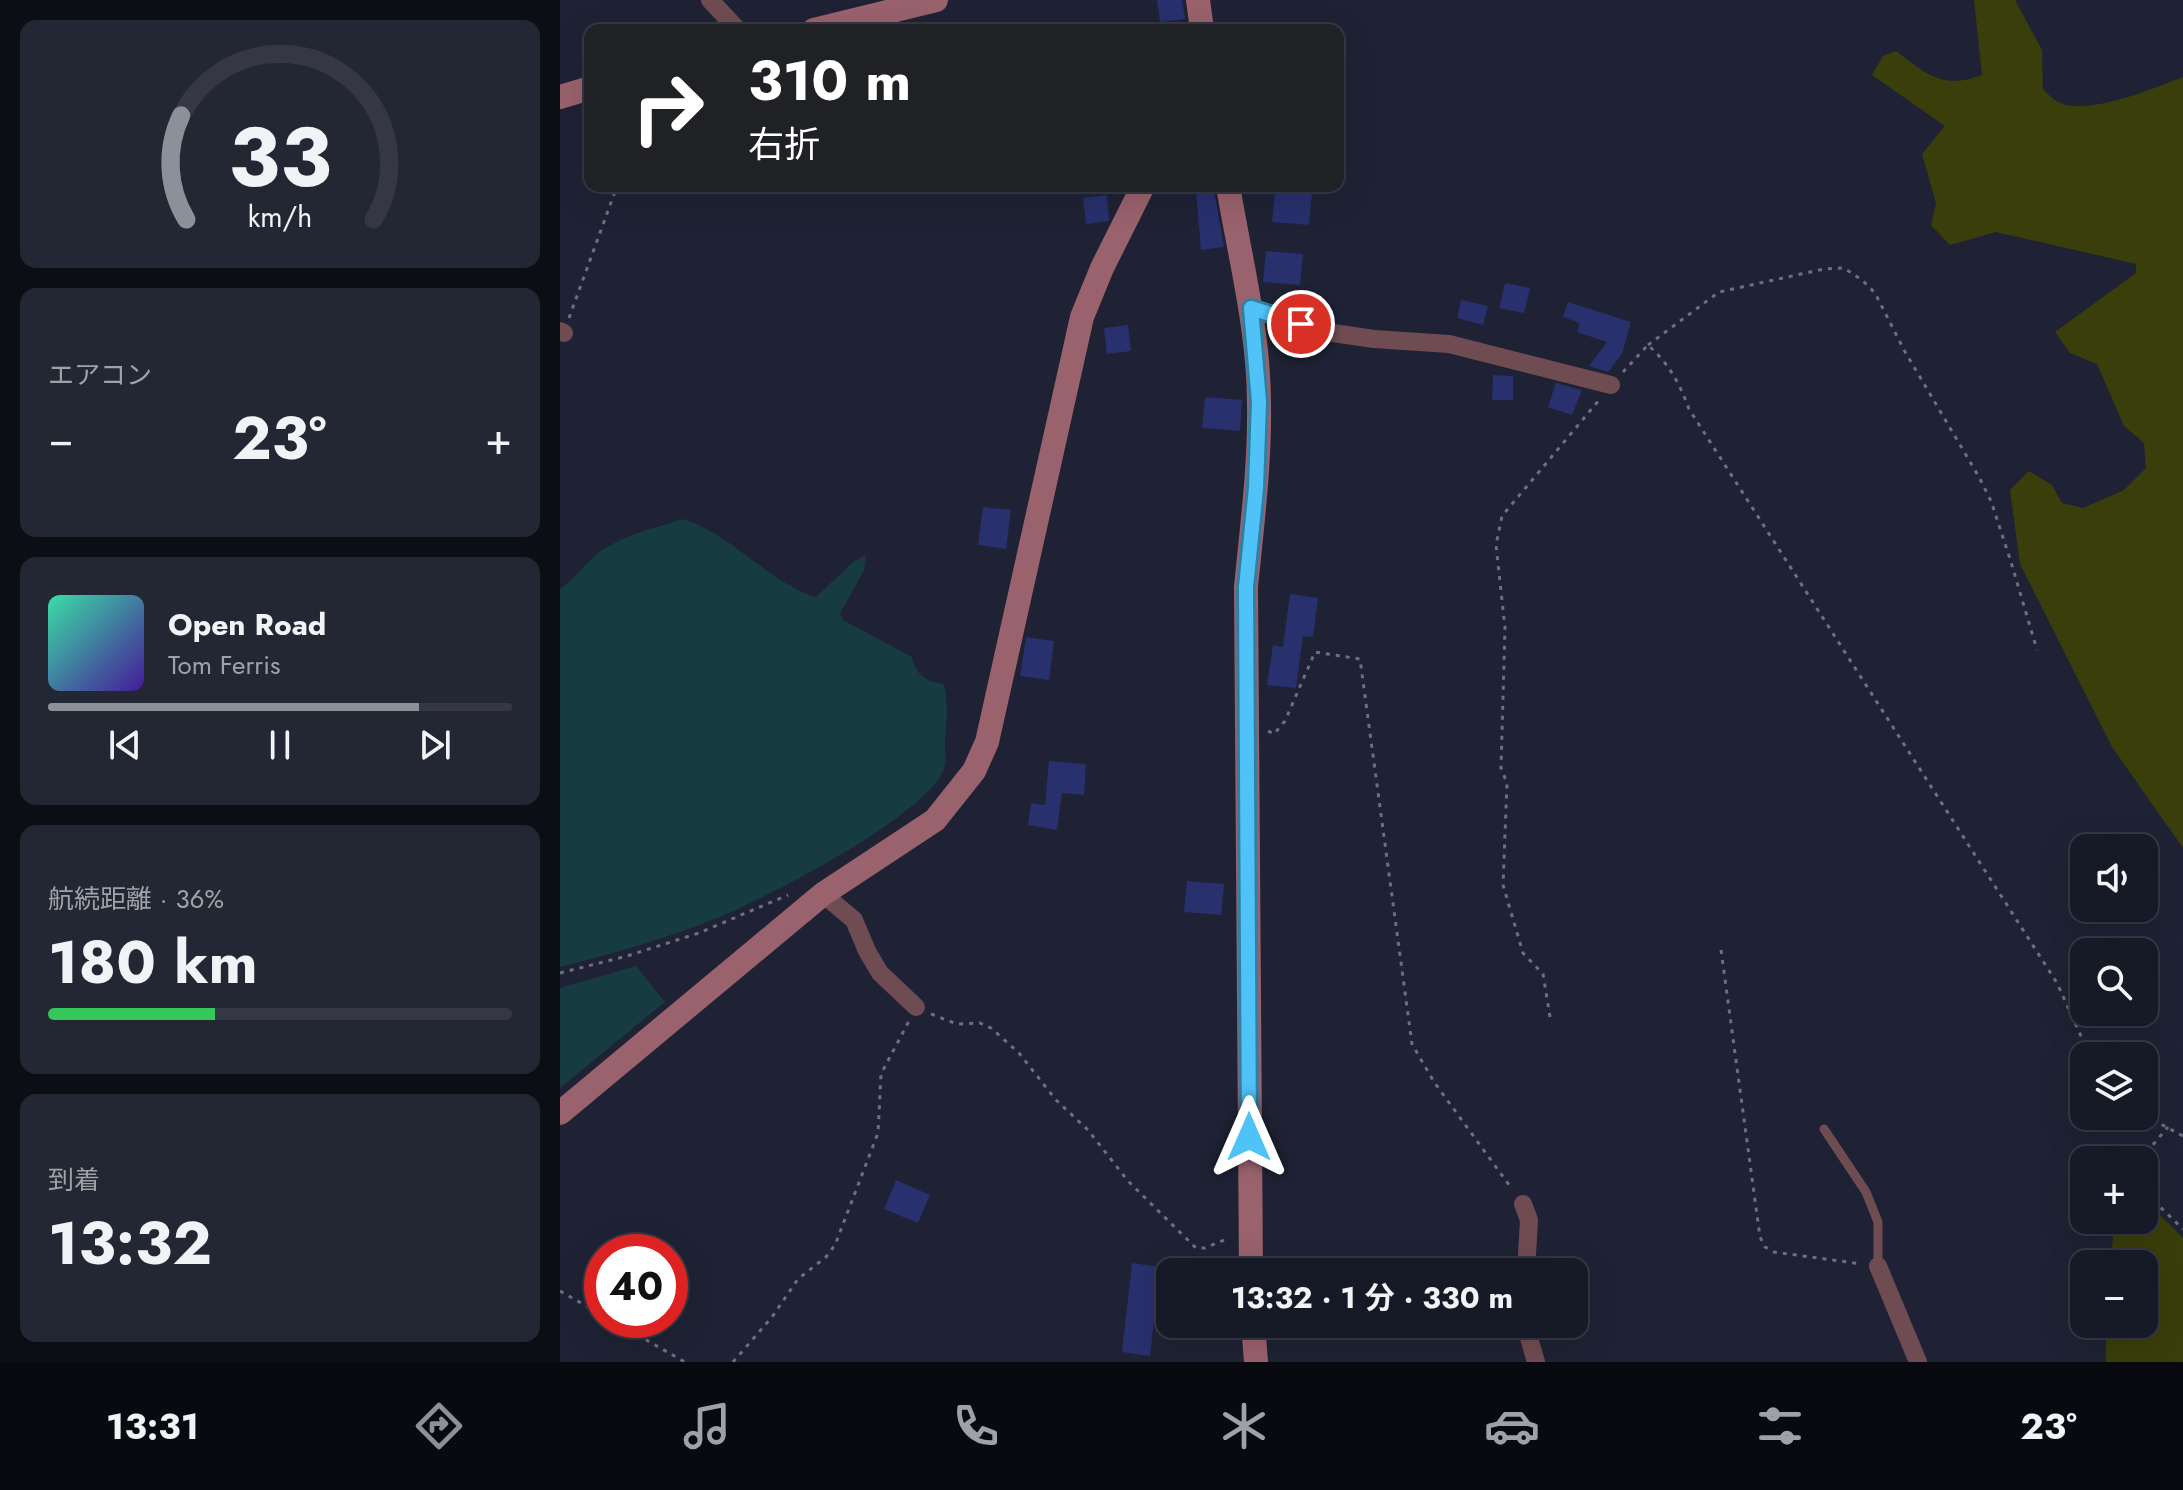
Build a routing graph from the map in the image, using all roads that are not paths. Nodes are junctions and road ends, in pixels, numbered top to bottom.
1 (710, 0) edge
2 (936, 0) edge
3 (1198, 0) edge
4 (732, 24) edge
5 (838, 24) edge
6 (1201, 24) edge
7 (584, 90) edge
8 (560, 97) edge
9 (1140, 192) edge
10 (1229, 192) edge
11 (1251, 308) junction
12 (1611, 385) road end
13 (823, 894) junction
14 (916, 1007) road end
15 (560, 1113) edge
16 (1824, 1129) dead end
17 (1523, 1204) road end
18 (1250, 1258) edge
19 (1527, 1258) edge
20 (1878, 1266) joint
21 (1254, 1338) edge
22 (1529, 1338) edge
23 (1256, 1362) edge
24 (1536, 1362) edge
25 (1918, 1362) edge

1 - 4 street
2 - 5 street
3 - 6 street
7 - 8 street
9 - 13 street
10 - 11 street
11 - 12 street
11 - 18 street
13 - 14 street
13 - 15 street
16 - 20 lane
17 - 19 street
20 - 25 street
21 - 23 street
22 - 24 street

